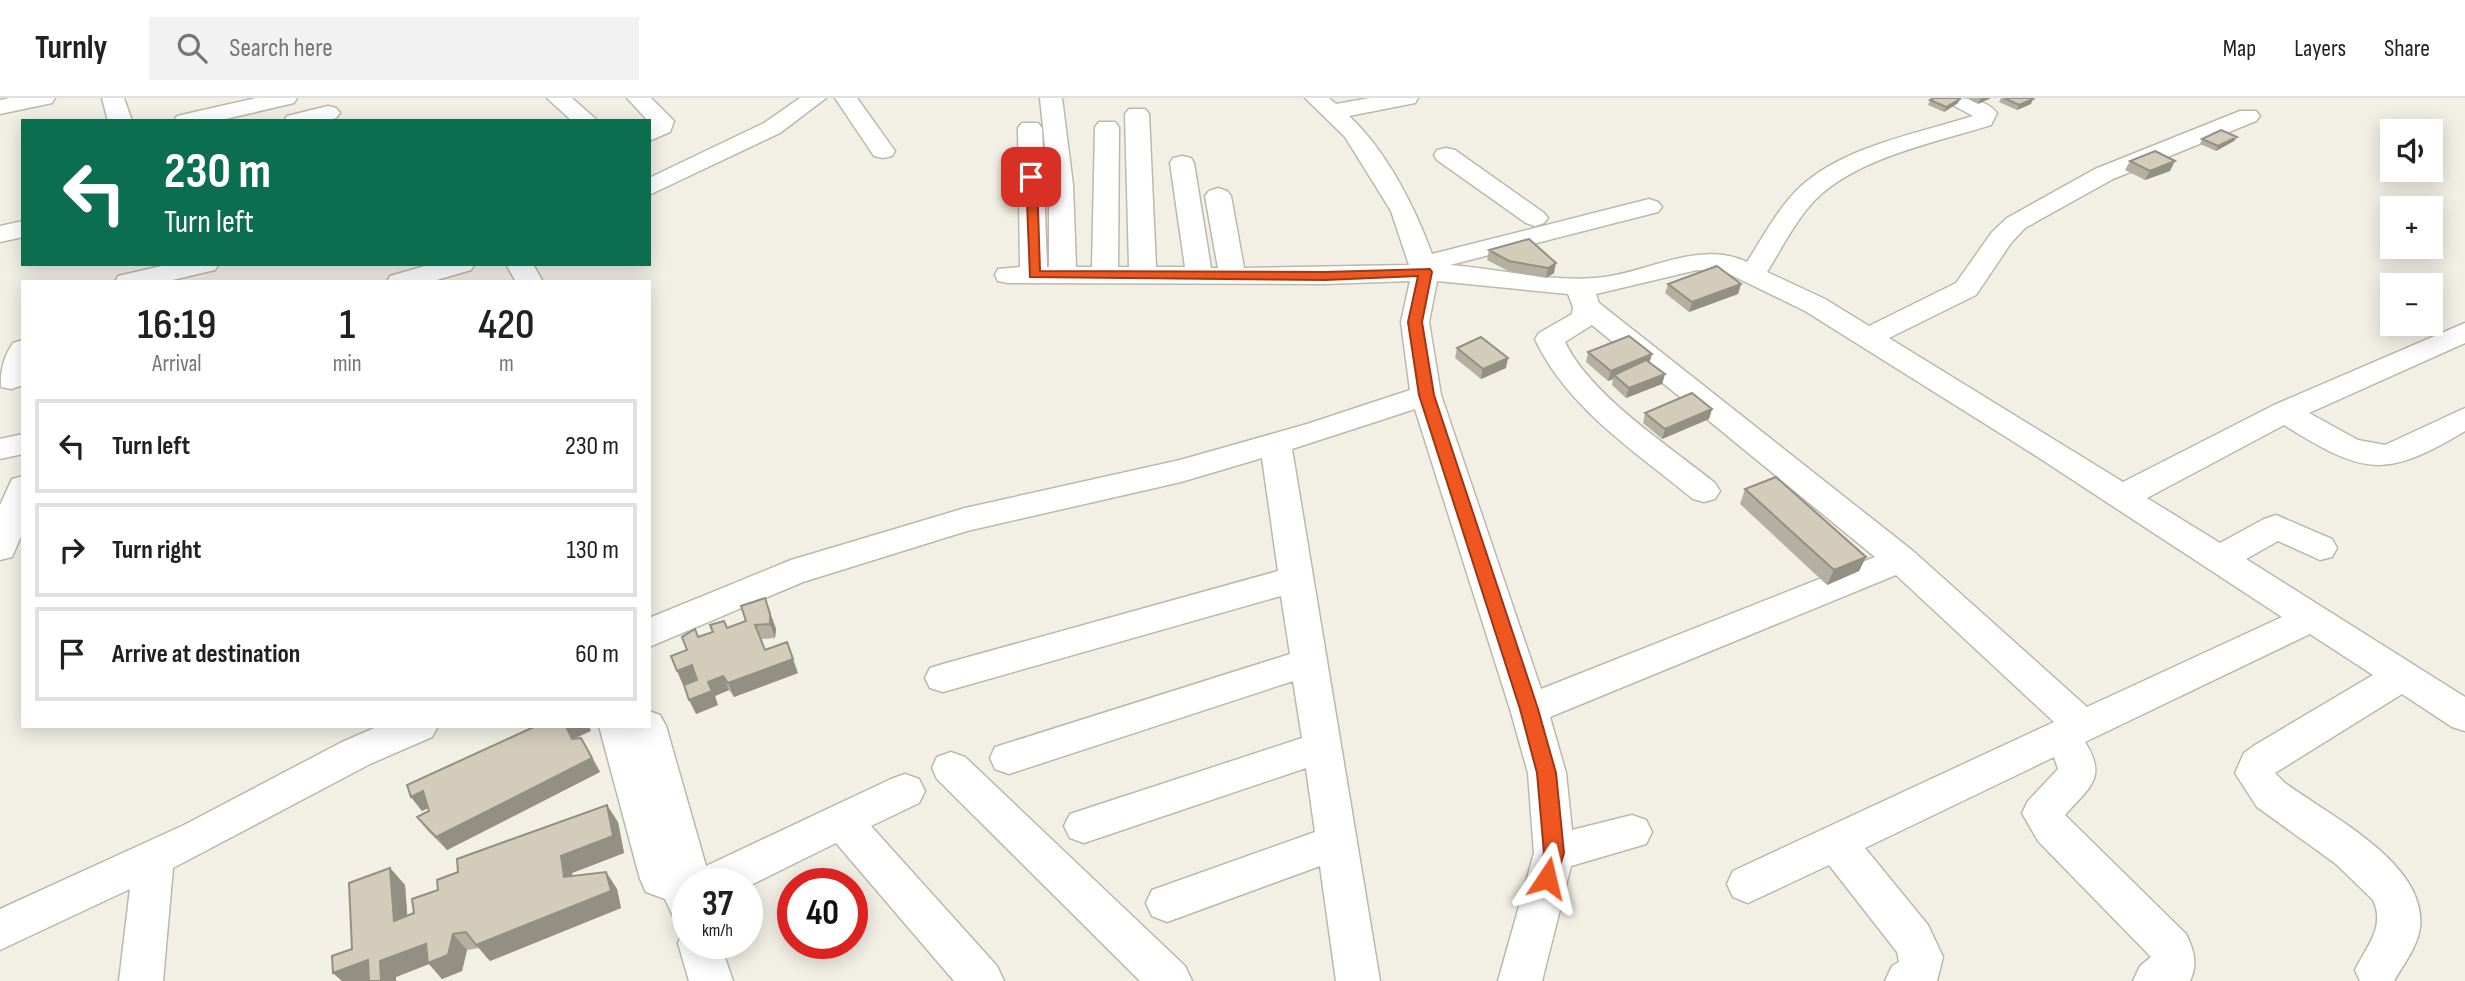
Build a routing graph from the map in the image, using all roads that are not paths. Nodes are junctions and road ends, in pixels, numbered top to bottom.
1 (44, 98) edge
2 (113, 98) edge
3 (286, 98) edge
4 (558, 98) edge
5 (638, 98) edge
6 (1051, 98) edge
7 (1407, 98) edge
8 (1957, 98) edge
9 (812, 99) edge
10 (856, 101) edge
11 (1324, 105) edge
12 (0, 107) edge
13 (328, 113) dead end
14 (1137, 114) dead end
15 (2248, 116) dead end
16 (119, 119) edge
17 (194, 119) edge
18 (303, 119) edge
19 (584, 119) edge
20 (1107, 127) dead end
21 (1030, 128) dead end
22 (651, 133) edge
23 (883, 151) dead end
24 (1446, 155) dead end
25 (1182, 163) dead end
26 (651, 187) edge
27 (1218, 196) dead end
28 (1599, 197) dead end
29 (1650, 207) dead end
30 (1532, 228) junction
31 (21, 229) edge
32 (0, 234) edge
33 (1422, 261) junction
34 (197, 266) edge
35 (455, 266) edge
36 (1753, 273) junction
37 (1063, 274) junction
38 (1105, 274) junction
39 (1143, 274) junction
40 (1199, 274) junction
41 (1233, 274) junction
42 (137, 280) edge
43 (407, 280) edge
44 (1578, 293) junction
45 (2465, 332) edge
46 (1868, 338) junction
47 (21, 354) edge
48 (11, 380) edge
49 (1426, 395) junction
50 (2285, 412) junction
51 (2465, 418) edge
52 (1275, 443) junction
53 (21, 444) edge
54 (0, 449) edge
55 (1704, 491) dead end
56 (16, 497) edge
57 (2122, 497) junction
58 (0, 548) edge
59 (2320, 548) dead end
60 (2219, 559) junction
61 (1901, 560) junction
62 (1296, 579) junction
63 (2312, 618) junction
64 (651, 632) edge
65 (1309, 662) junction
66 (2402, 676) junction
67 (943, 678) dead end
68 (2456, 699) edge
69 (1529, 709) junction
70 (414, 728) edge
71 (619, 728) edge
72 (649, 728) edge
73 (2072, 731) junction
74 (1322, 747) junction
75 (1009, 758) dead end
76 (951, 768) dead end
77 (905, 791) dead end
78 (840, 820) junction
79 (1084, 826) dead end
80 (1632, 832) dead end
81 (1337, 842) junction
82 (1836, 843) junction
83 (1554, 853) junction
84 (154, 858) junction
85 (686, 868) edge
86 (741, 868) edge
87 (672, 884) edge
88 (1748, 884) dead end
89 (1167, 903) dead end
90 (0, 930) edge
91 (704, 959) edge
92 (2377, 970) dead end
93 (141, 981) edge
94 (710, 981) edge
95 (982, 981) edge
96 (1170, 981) edge
97 (1358, 981) edge
98 (1520, 981) edge
99 (1907, 981) edge
100 (2155, 981) edge

1 - 12 street
2 - 16 street
3 - 17 street
4 - 19 street
5 - 22 street
6 - 37 street
7 - 11 street
8 - 36 street
9 - 26 street
10 - 23 street
11 - 33 street
13 - 18 street
14 - 39 street
15 - 46 street
20 - 38 street
21 - 37 street
24 - 30 street
25 - 40 street
27 - 41 street
28 - 30 street
29 - 30 street
30 - 33 street
30 - 44 street
31 - 32 street
33 - 41 street
33 - 44 street
33 - 49 street
34 - 42 street
35 - 43 street
36 - 44 street
36 - 46 street
37 - 38 street
38 - 39 street
39 - 40 street
40 - 41 street
44 - 55 street
44 - 61 street
45 - 50 street
46 - 57 street
47 - 48 street
49 - 52 street
49 - 69 street
50 - 51 street
50 - 57 street
52 - 62 street
52 - 64 street
53 - 54 street
56 - 58 street
57 - 60 street
59 - 60 street
60 - 63 street
61 - 69 street
61 - 73 street
62 - 65 street
62 - 67 street
63 - 66 street
63 - 73 street
65 - 74 street
65 - 75 street
66 - 68 street
66 - 92 street
69 - 83 street
70 - 84 street
71 - 87 street
72 - 85 street
73 - 82 street
73 - 100 street
74 - 79 street
74 - 81 street
76 - 96 street
77 - 78 street
78 - 86 street
78 - 95 street
80 - 83 street
81 - 89 street
81 - 97 street
82 - 88 street
82 - 99 street
83 - 98 street
84 - 90 street
84 - 93 street
91 - 94 street

